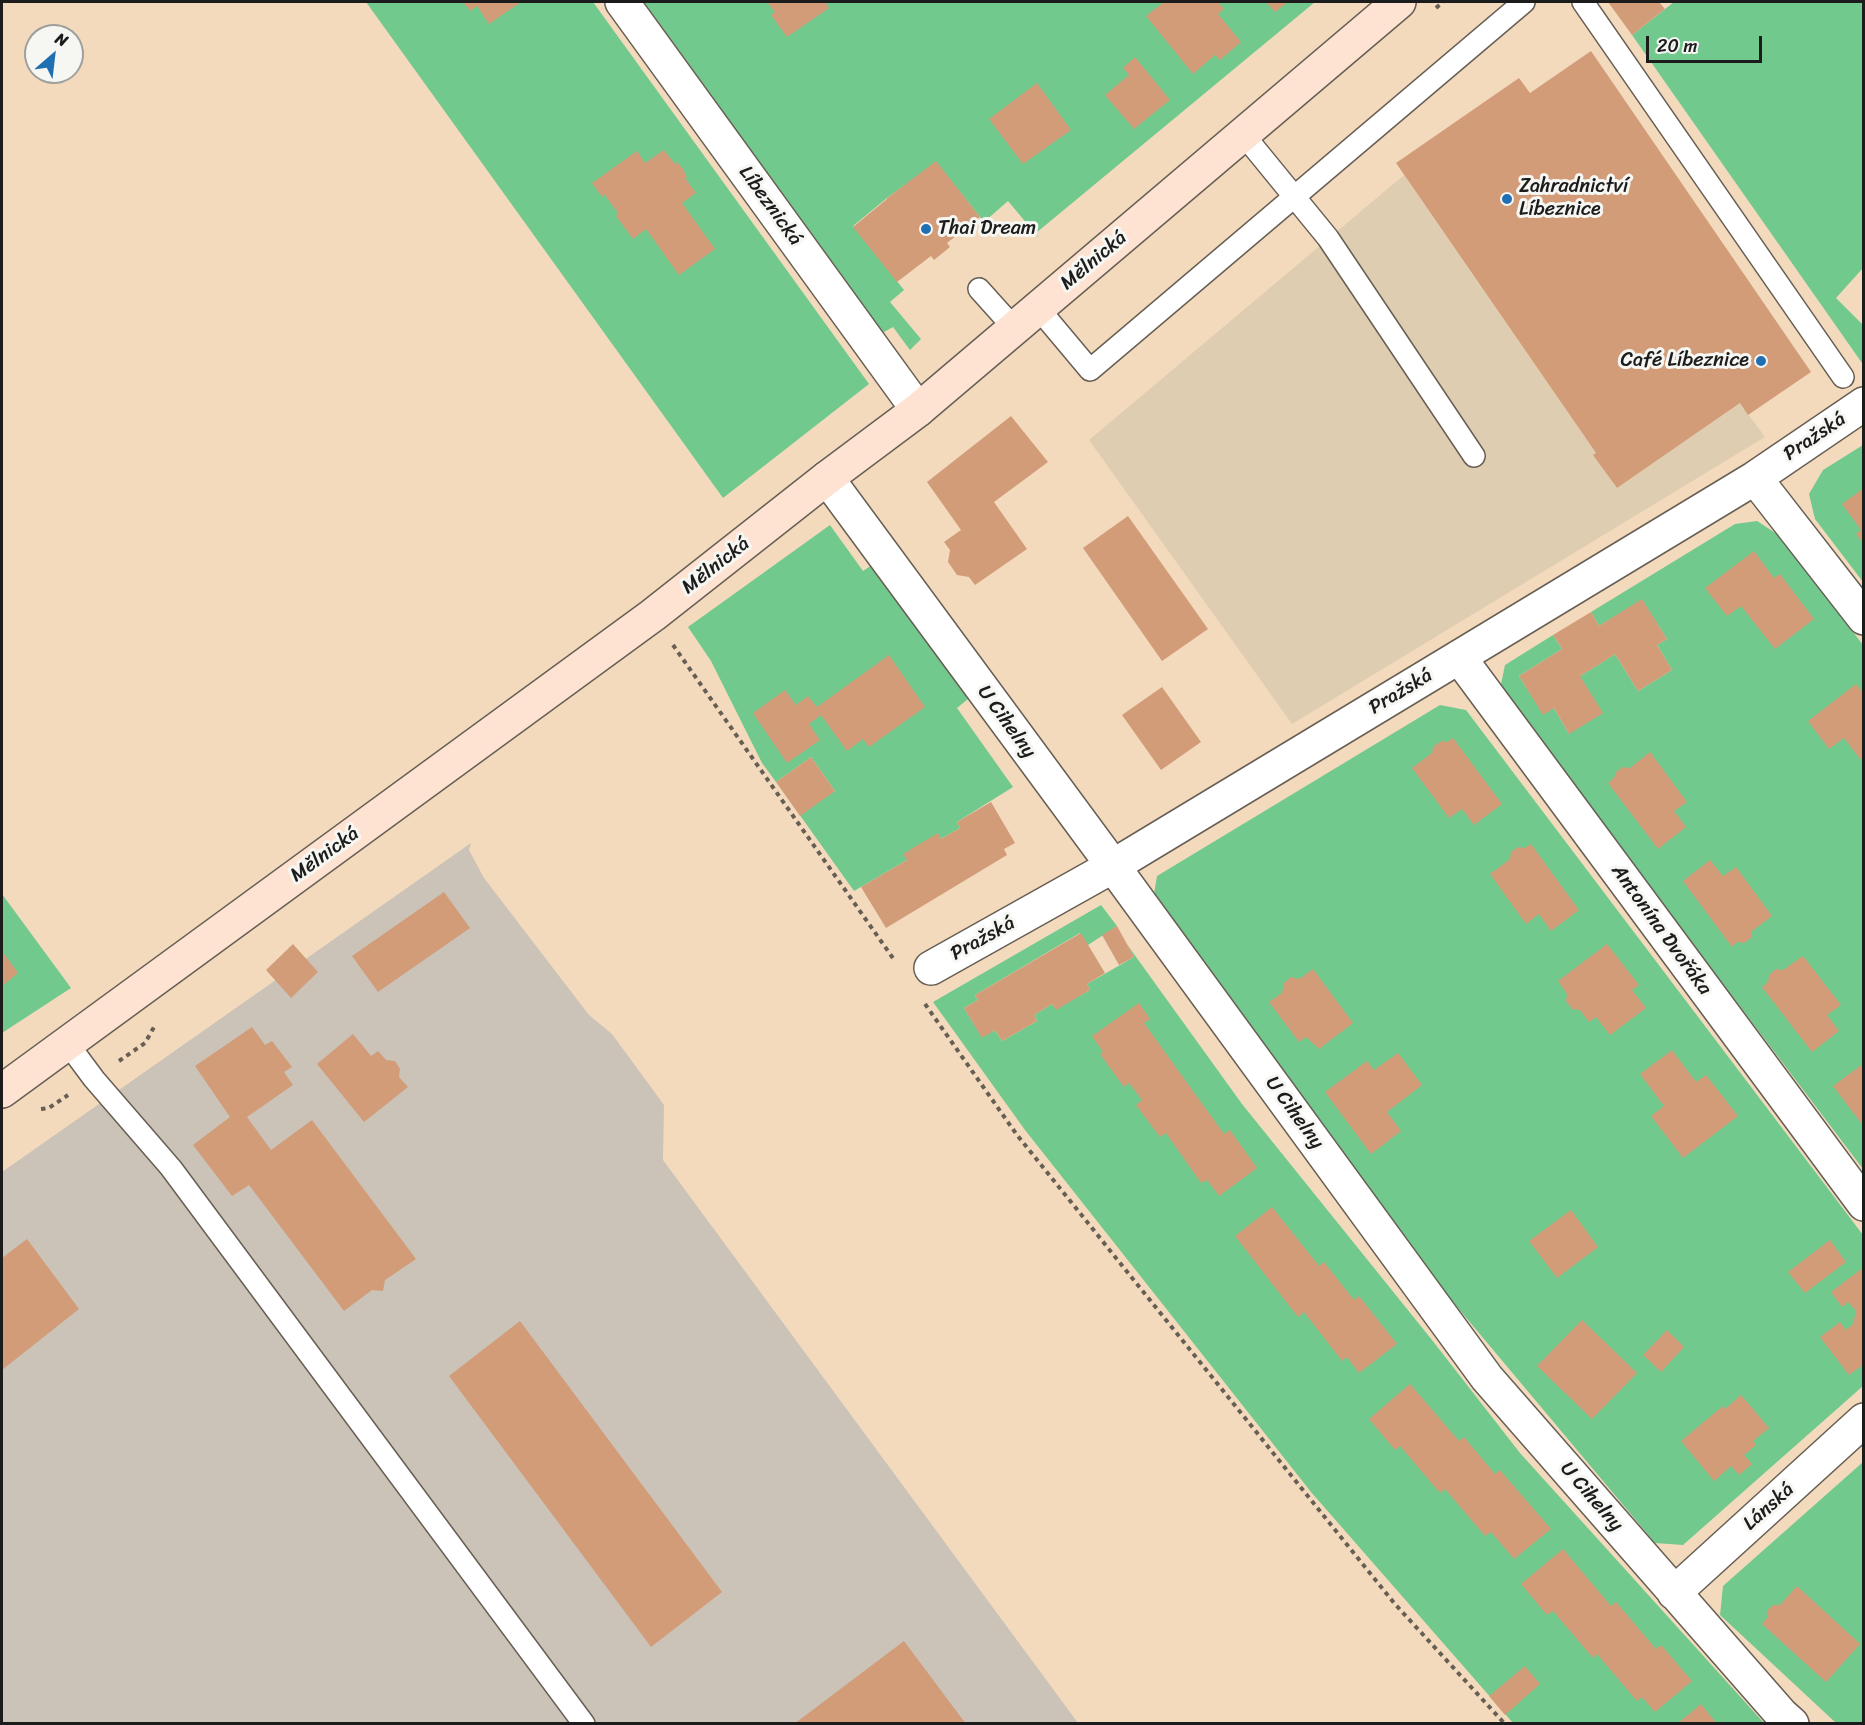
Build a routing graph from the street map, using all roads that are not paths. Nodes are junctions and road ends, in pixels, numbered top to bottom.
1 (622, 2) edge
2 (1399, 2) edge
3 (1524, 2) edge
4 (1583, 2) edge
5 (1243, 134) junction
6 (1294, 195) junction
7 (979, 289) dead end
8 (1026, 318) junction
9 (1843, 377) dead end
10 (1863, 404) edge
11 (918, 410) junction
12 (1474, 456) dead end
13 (827, 478) junction
14 (1755, 478) junction
15 (1863, 618) edge
16 (1459, 657) junction
17 (1113, 866) junction
18 (931, 968) dead end
19 (68, 1044) junction
20 (2, 1091) edge
21 (1863, 1204) edge
22 (1863, 1420) edge
23 (1674, 1593) junction
24 (584, 1724) edge
25 (1792, 1724) edge

1 - 11 street, Líbeznická
2 - 5 main road, Mělnická
3 - 6 lane
4 - 9 lane
5 - 6 lane
5 - 8 main road, Mělnická
6 - 8 lane
6 - 12 lane
7 - 8 lane
8 - 11 main road, Mělnická
10 - 14 street, Pražská
11 - 13 main road, Mělnická
13 - 17 street, U Cihelny
13 - 19 main road, Mělnická
14 - 15 street
14 - 16 street, Pražská
16 - 17 street, Pražská
16 - 21 street, Antonína Dvořáka
17 - 18 street, Pražská
17 - 23 street, U Cihelny
19 - 20 main road, Mělnická
19 - 24 lane
22 - 23 street, Lánská
23 - 25 street, U Cihelny

